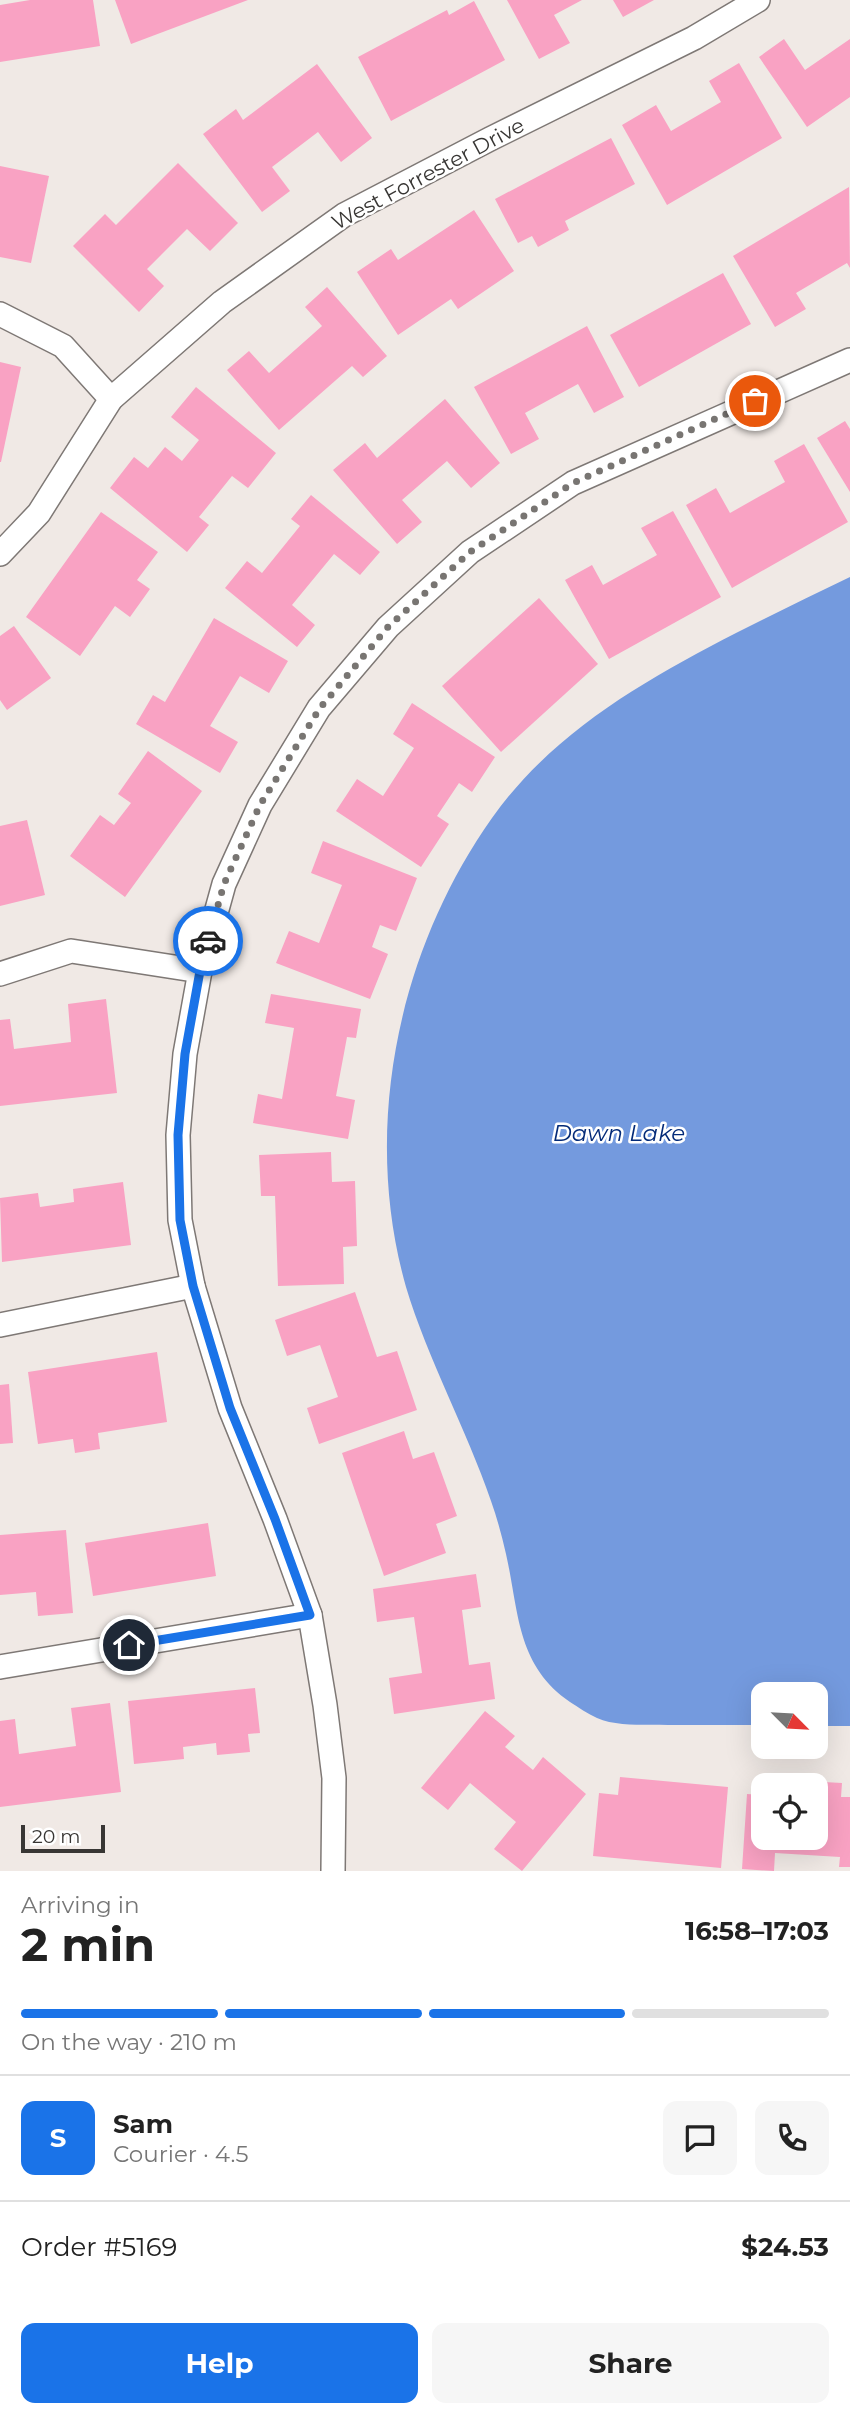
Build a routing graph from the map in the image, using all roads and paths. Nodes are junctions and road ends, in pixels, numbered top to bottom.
1 (758, 0) edge
2 (0, 314) edge
3 (850, 360) edge
4 (111, 399) junction
5 (0, 554) edge
6 (200, 971) junction
7 (0, 974) edge
8 (193, 1286) junction
9 (0, 1325) edge
10 (310, 1615) junction
11 (0, 1667) edge
12 (333, 1871) edge

1 - 4 street, West Forrester Drive
2 - 4 street
3 - 6 street
4 - 5 street, West Forrester Drive
6 - 7 street
6 - 8 street
8 - 9 street
8 - 10 street
10 - 11 street
10 - 12 street

